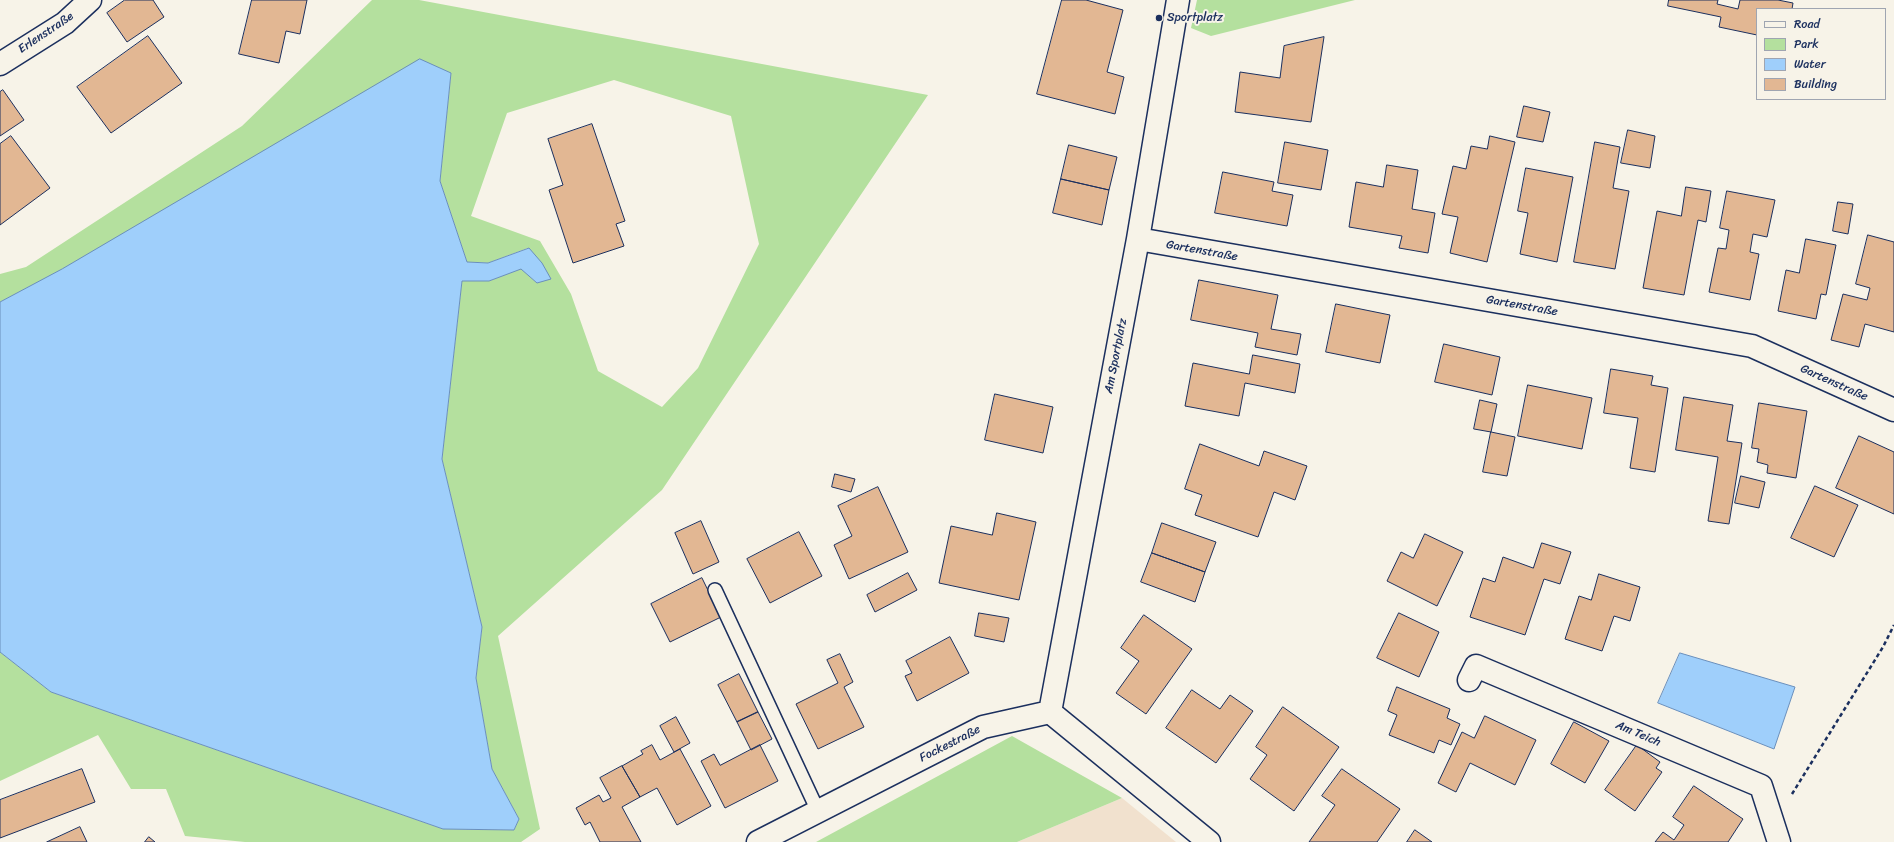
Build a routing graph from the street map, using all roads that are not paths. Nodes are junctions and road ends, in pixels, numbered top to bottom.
1 (90, 0) edge
2 (1178, 0) edge
3 (0, 64) edge
4 (1138, 239) junction
5 (1894, 410) edge
6 (715, 590) dead end
7 (1469, 680) dead end
8 (1050, 712) junction
9 (818, 811) junction
10 (1776, 833) edge
11 (758, 842) edge
12 (1209, 842) edge

1 - 3 street, Erlenstraße
2 - 4 street, Am Sportplatz
4 - 5 street, Gartenstraße
4 - 8 street, Am Sportplatz
6 - 9 lane
7 - 10 street, Am Teich
8 - 9 street, Fockestraße
8 - 12 street
9 - 11 street, Fockestraße

